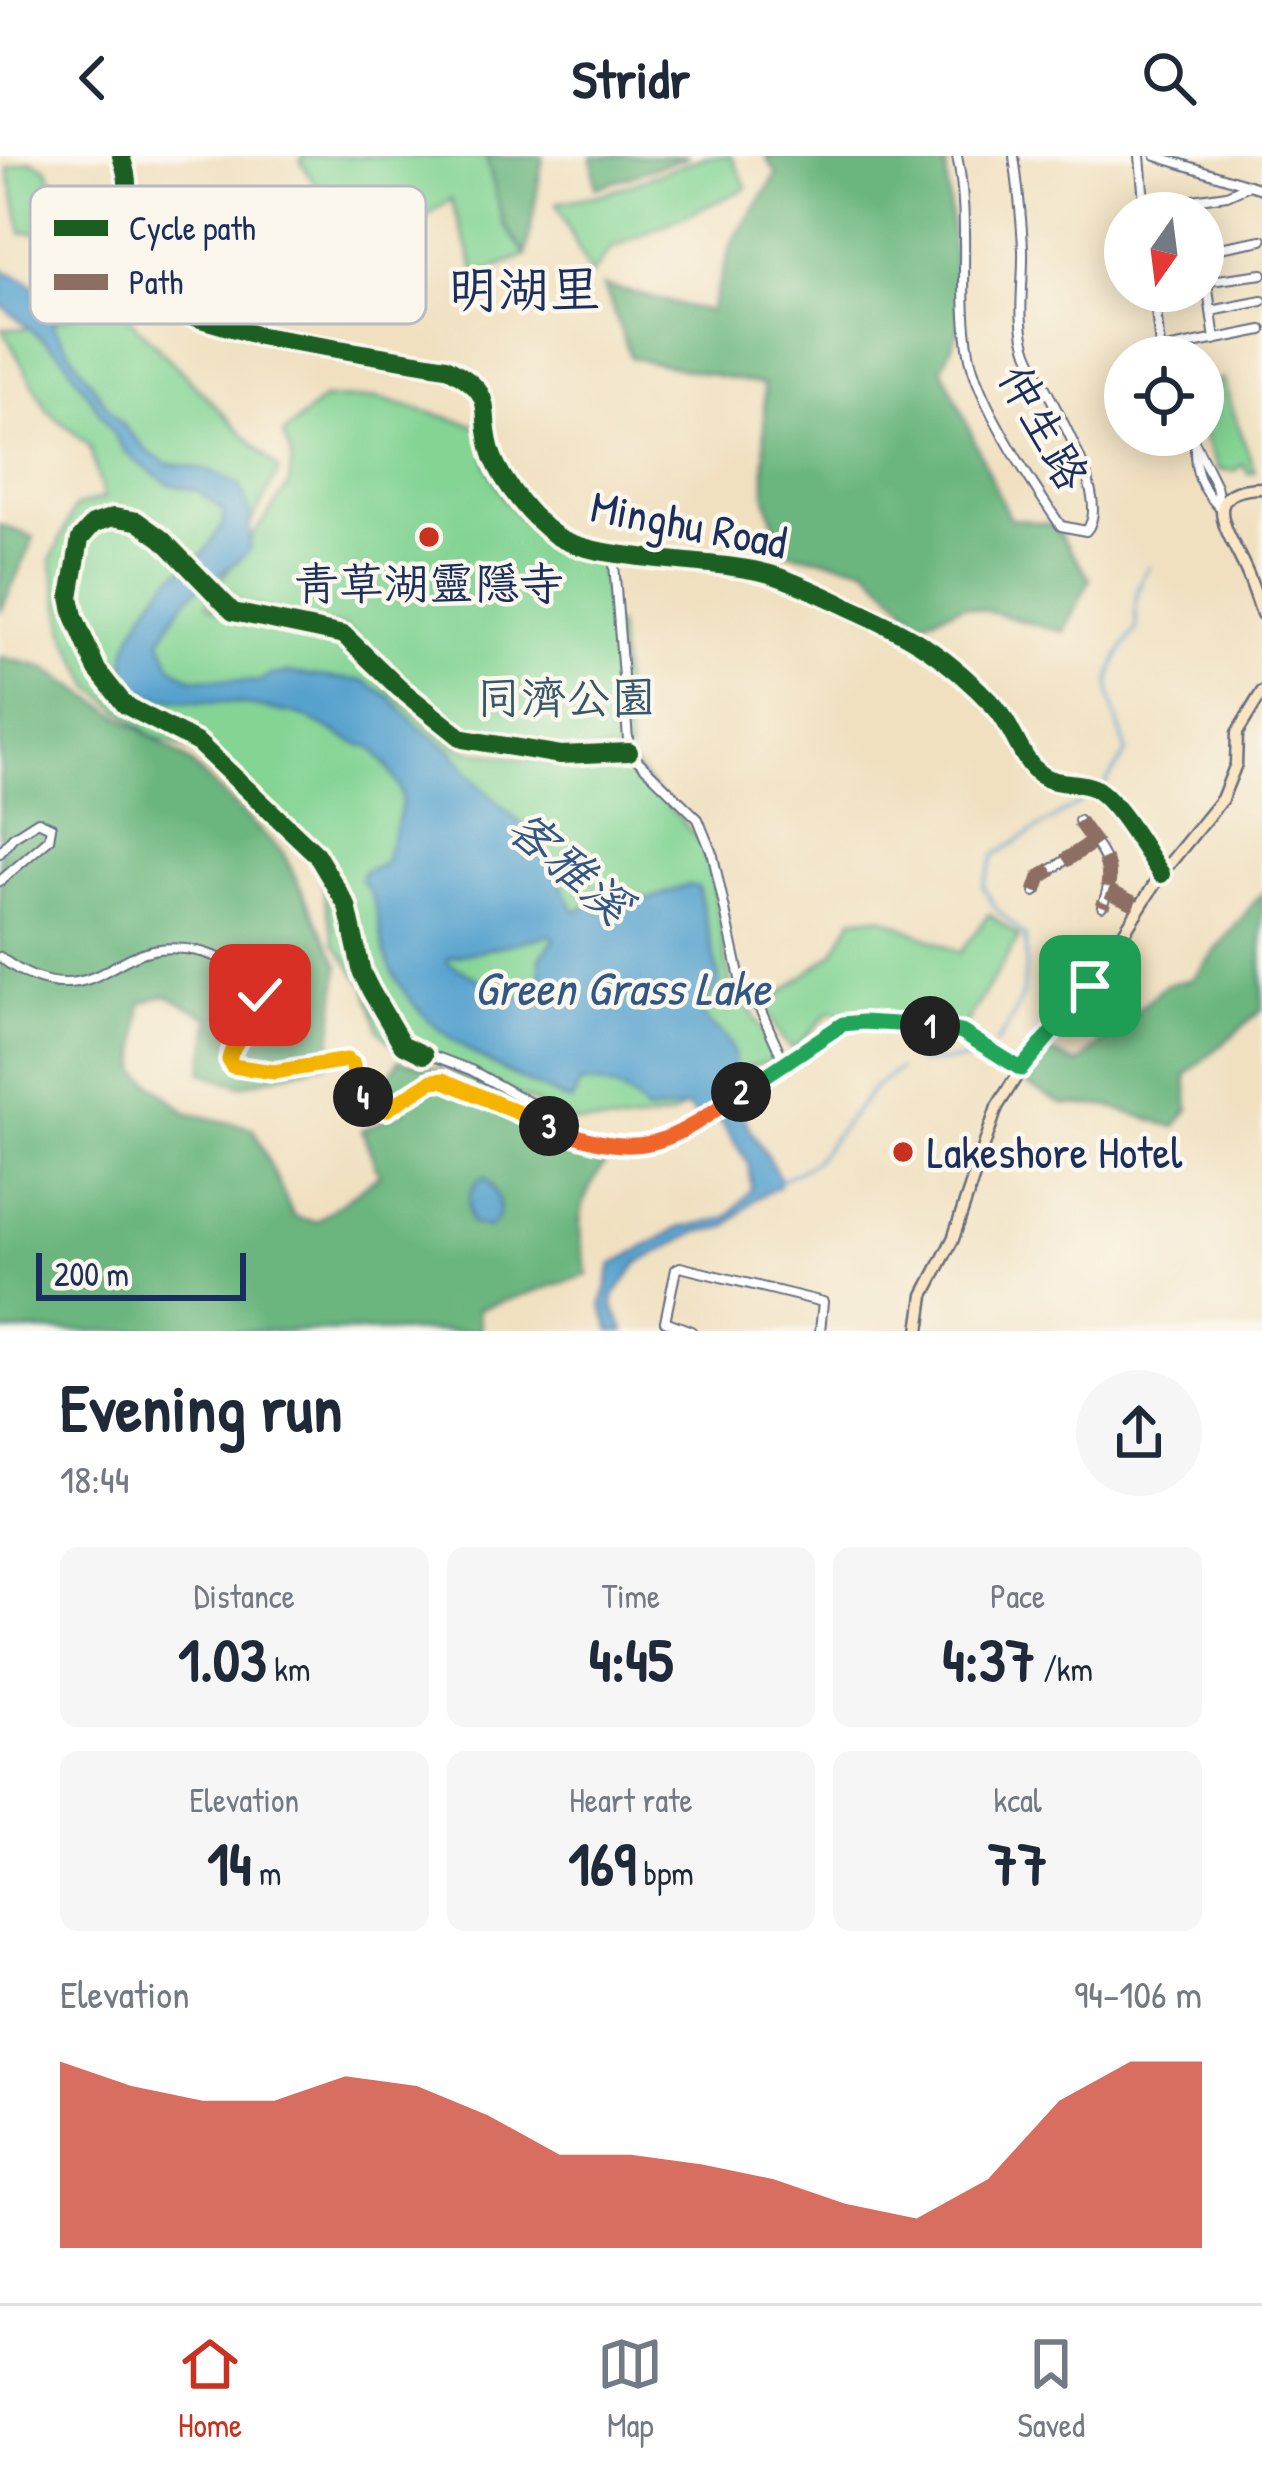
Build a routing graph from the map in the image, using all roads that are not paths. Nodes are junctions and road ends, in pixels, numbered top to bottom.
1 (121, 156) edge
2 (957, 156) edge
3 (1014, 156) edge
4 (1140, 156) edge
5 (1156, 156) edge
6 (1249, 185) junction
7 (127, 186) edge
8 (1262, 189) edge
9 (1143, 192) edge
10 (1224, 196) edge
11 (1262, 240) edge
12 (1224, 247) edge
13 (1262, 274) edge
14 (1224, 279) edge
15 (1262, 301) edge
16 (1224, 308) edge
17 (218, 324) edge
18 (1262, 330) edge
19 (1224, 338) edge
20 (1194, 456) edge
21 (1262, 488) edge
22 (1220, 509) junction
23 (614, 551) junction
24 (1262, 614) edge
25 (1262, 692) edge
26 (629, 752) junction
27 (1079, 821) dead end
28 (1093, 842) junction
29 (0, 853) edge
30 (1161, 874) junction
31 (0, 881) edge
32 (1108, 891) junction
33 (1035, 892) dead end
34 (1102, 906) dead end
35 (1140, 906) junction
36 (0, 957) edge
37 (784, 1064) junction
38 (1021, 1069) junction
39 (583, 1136) junction
40 (691, 1331) edge
41 (820, 1331) edge
42 (919, 1331) edge

1 - 7 street, Minghu Road
2 - 3 street, 仲生路
4 - 9 street
5 - 6 street
6 - 8 street
6 - 10 street
11 - 12 street
13 - 14 street
15 - 16 street
17 - 23 street, Minghu Road
18 - 19 street
20 - 22 street
21 - 22 street
22 - 24 street
23 - 26 street
23 - 30 street, Minghu Road
25 - 30 street
26 - 37 street
26 - 39 street
27 - 28 street
28 - 32 street
28 - 33 street
29 - 31 street
30 - 35 street
32 - 34 street
32 - 35 street
35 - 38 street
36 - 39 street
37 - 38 street
37 - 39 street
38 - 42 street
40 - 41 street

